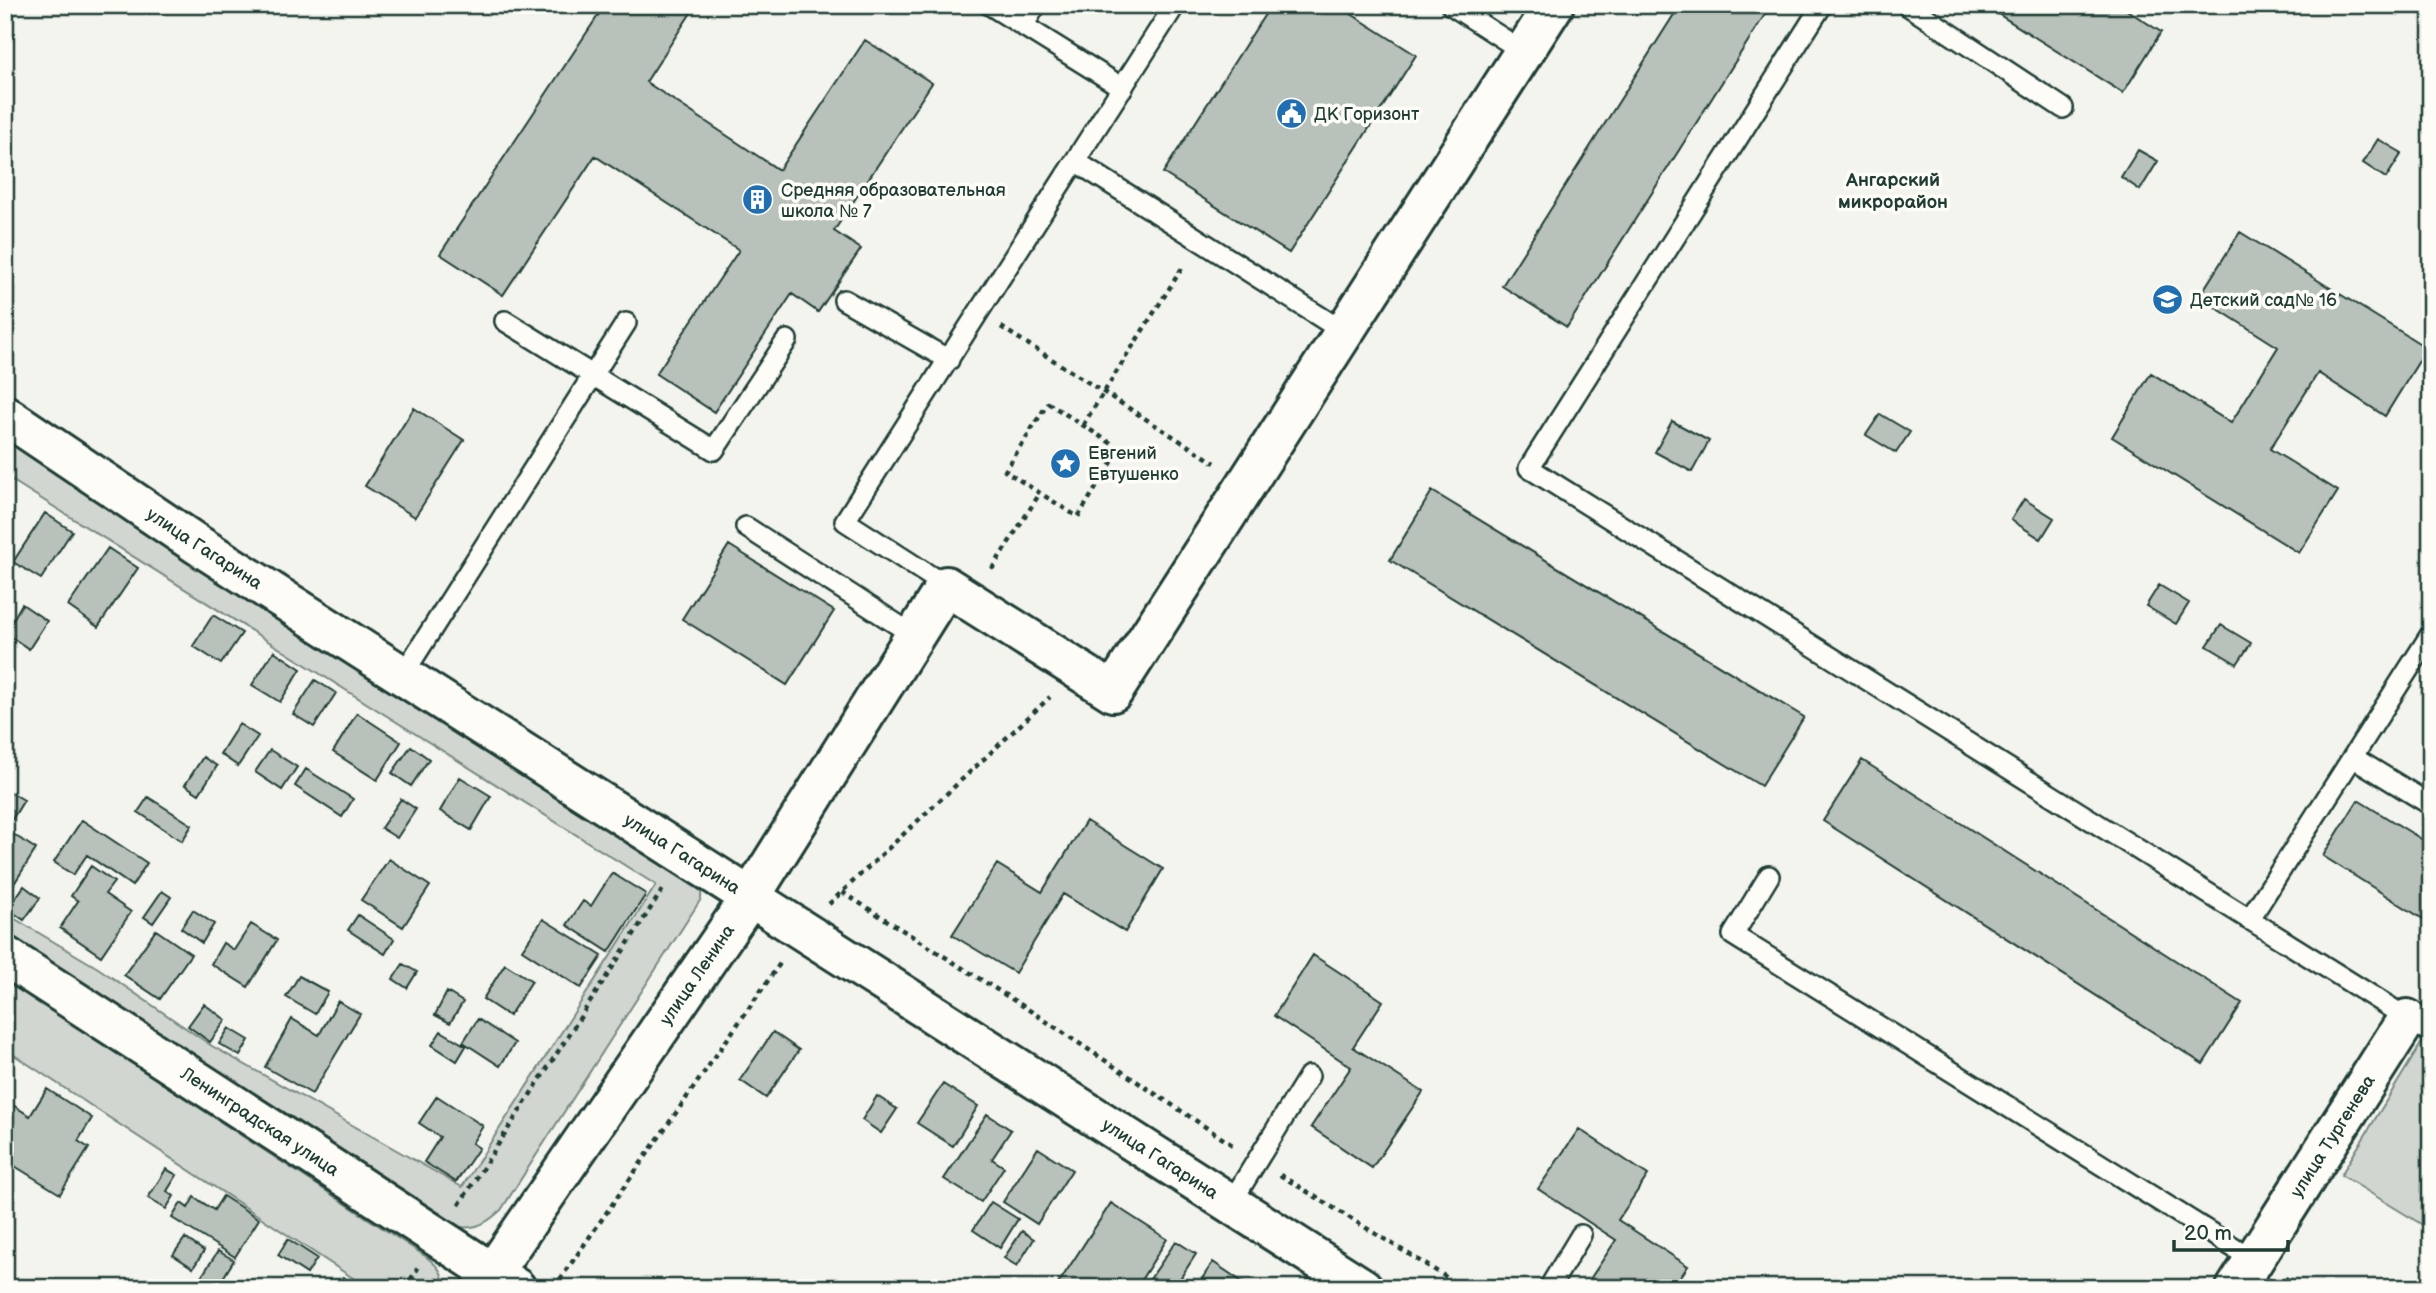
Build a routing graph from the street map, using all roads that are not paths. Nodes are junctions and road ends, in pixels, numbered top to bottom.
1 (990, 5) edge
2 (1036, 5) edge
3 (1175, 5) edge
4 (1451, 5) edge
5 (1554, 5) edge
6 (1822, 5) edge
7 (1907, 5) edge
8 (1023, 26) junction
9 (1524, 52) junction
10 (1122, 88) junction
11 (2063, 108) dead end
12 (1075, 161) junction
13 (845, 300) dead end
14 (505, 321) dead end
15 (626, 323) dead end
16 (1344, 332) junction
17 (787, 340) dead end
18 (949, 360) junction
19 (592, 374) junction
20 (5, 415) edge
21 (746, 527) dead end
22 (959, 594) junction
23 (2431, 634) edge
24 (915, 636) junction
25 (404, 673) junction
26 (2354, 758) junction
27 (2431, 805) edge
28 (1769, 876) dead end
29 (751, 896) junction
30 (2249, 920) junction
31 (5, 956) edge
32 (2419, 1026) edge
33 (1309, 1076) dead end
34 (1230, 1203) junction
35 (1581, 1236) dead end
36 (2245, 1274) edge
37 (497, 1282) edge
38 (1363, 1288) edge
39 (1549, 1288) edge

1 - 8 lane
2 - 8 lane
3 - 10 lane
4 - 9 lane
5 - 9 street
6 - 30 lane
7 - 11 lane
8 - 10 lane
9 - 16 street
10 - 12 lane
12 - 16 lane
12 - 18 lane
13 - 18 lane
14 - 19 lane
15 - 19 lane
16 - 22 street
17 - 19 lane
18 - 22 lane
19 - 25 lane
20 - 25 street, улица Гагарина
21 - 24 lane
22 - 24 street, улица Ленина
23 - 26 lane
24 - 29 street, улица Ленина
25 - 29 street, улица Гагарина
26 - 27 lane
26 - 30 lane
28 - 36 lane
29 - 34 street, улица Гагарина
29 - 37 street, улица Ленина
30 - 32 lane
31 - 37 street, Ленинградская улица
32 - 36 street, улица Тургенева
33 - 34 lane
34 - 38 street, улица Гагарина
35 - 39 lane

